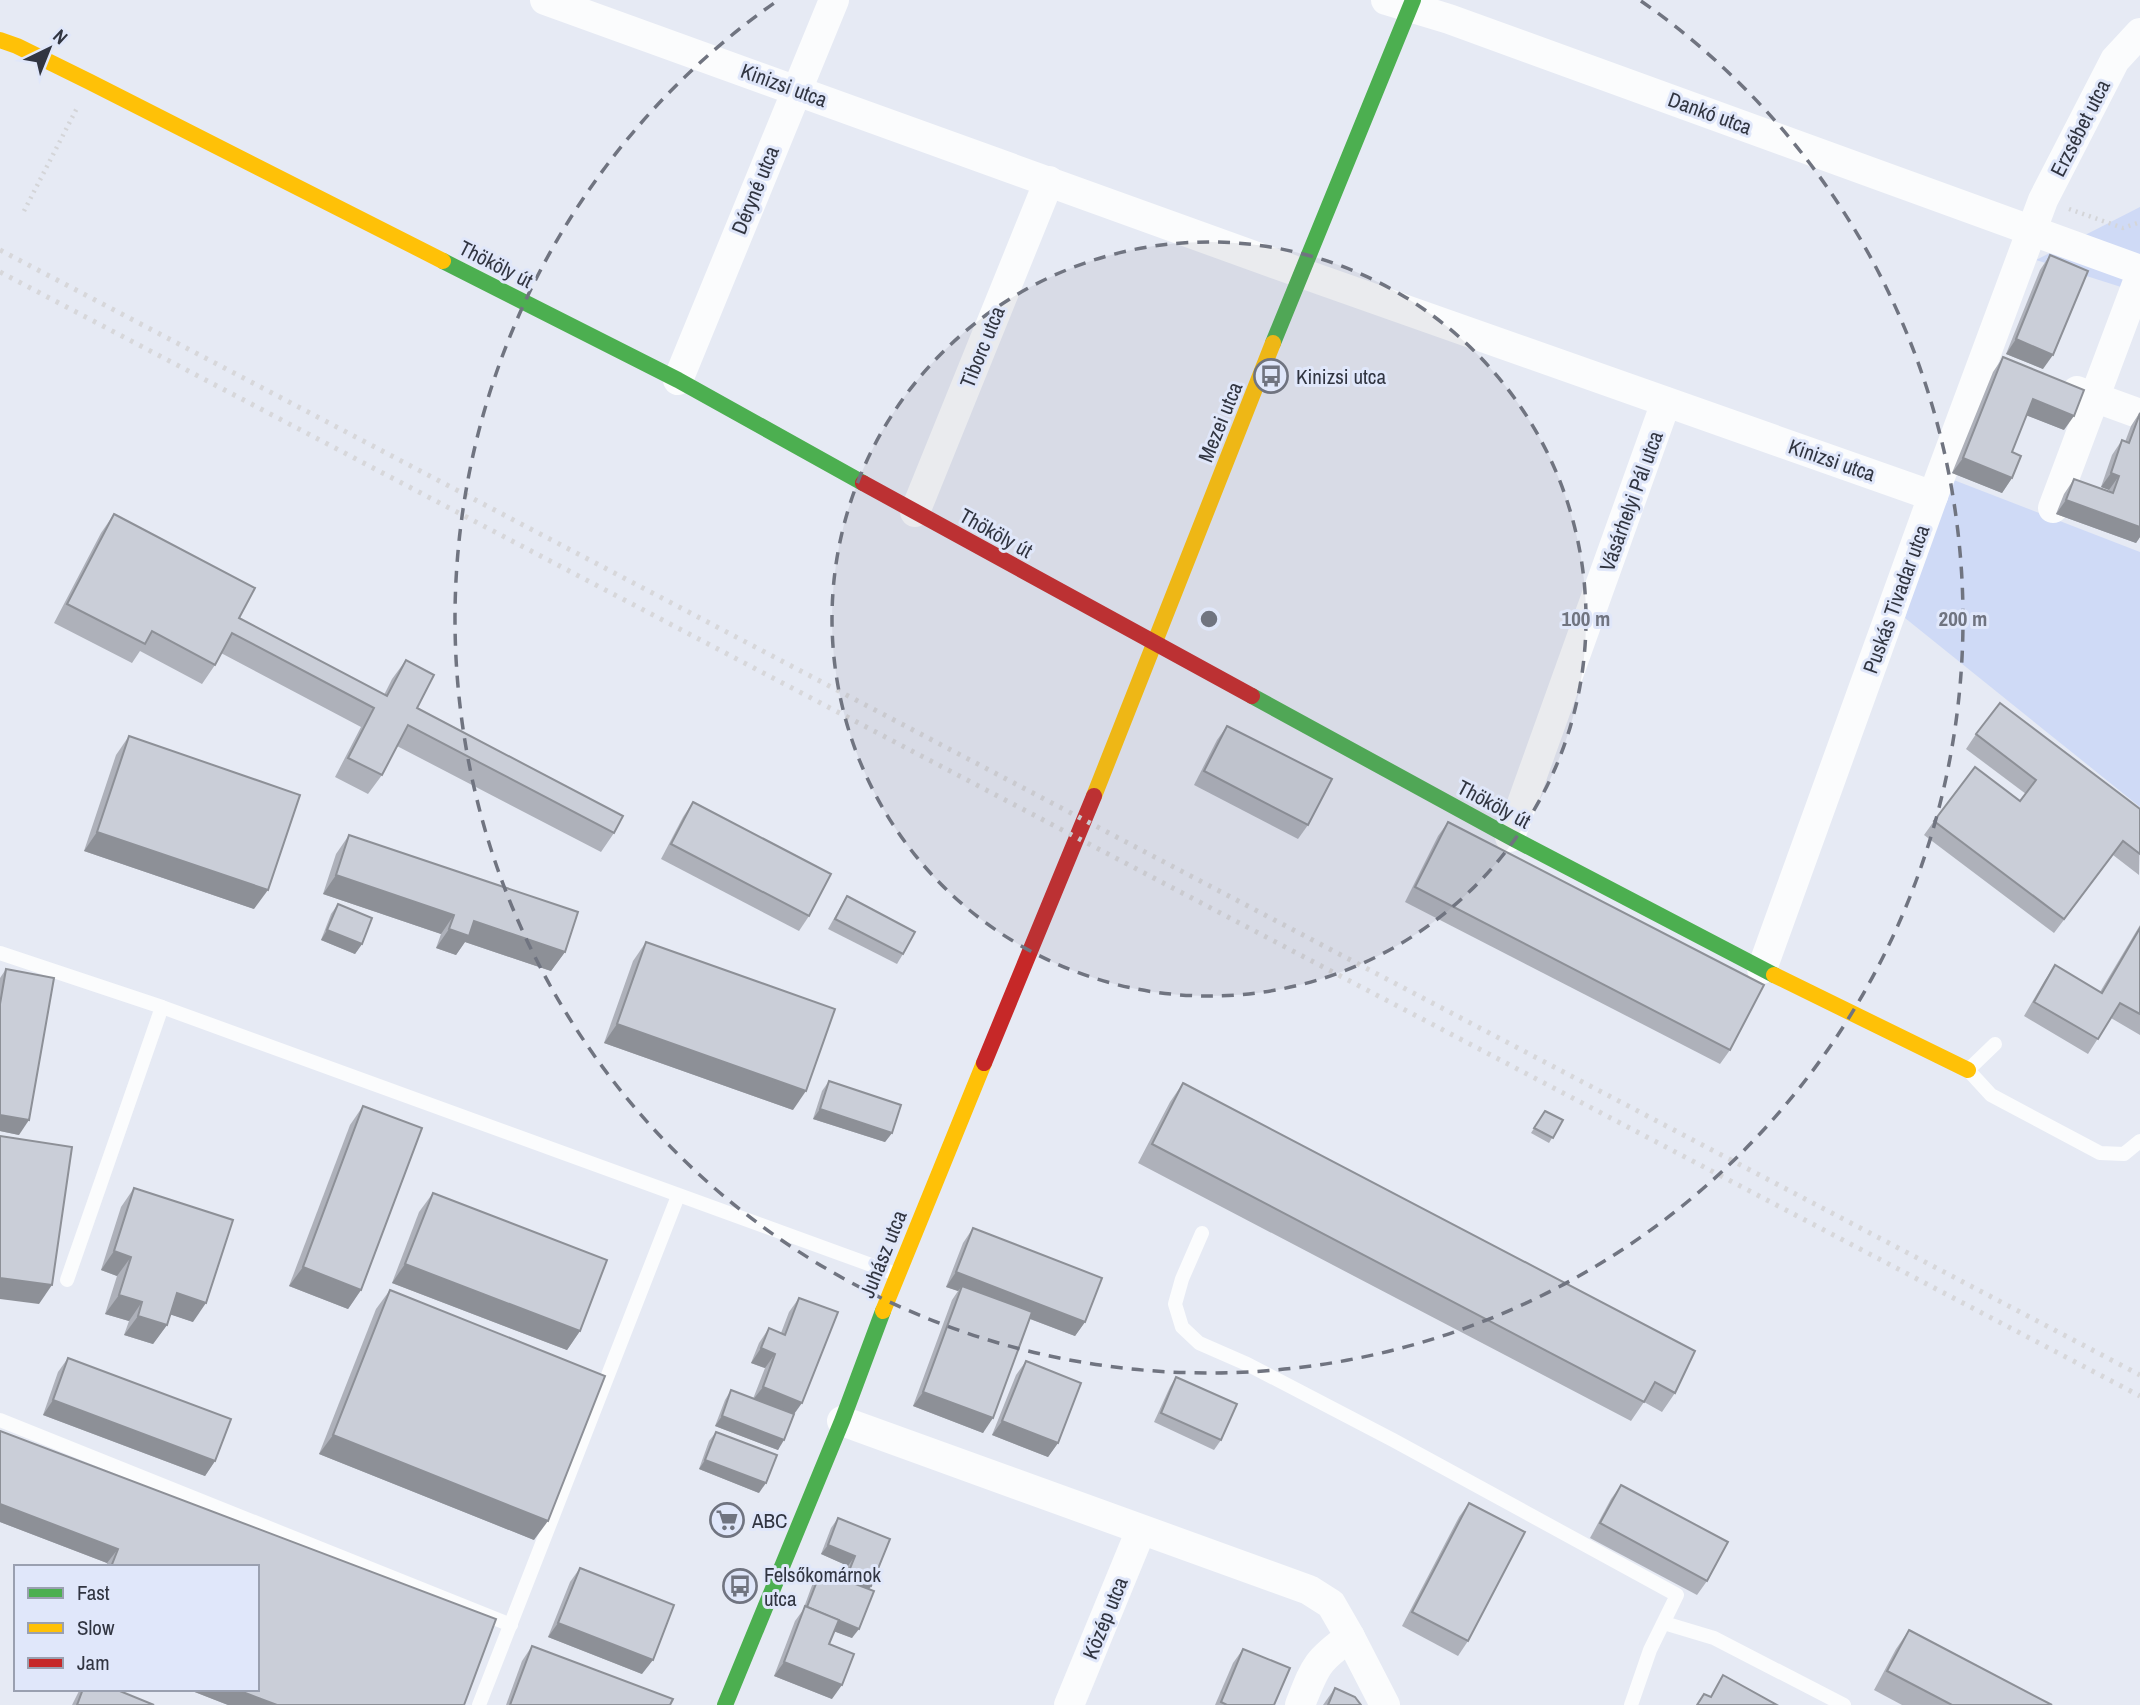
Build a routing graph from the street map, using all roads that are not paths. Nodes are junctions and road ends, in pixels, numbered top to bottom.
1 (545, 0) edge
2 (834, 0) edge
3 (1403, 3) edge
4 (2140, 33) edge
5 (0, 40) edge
6 (796, 89) junction
7 (1049, 181) junction
8 (2032, 230) junction
9 (2140, 270) edge
10 (1301, 273) junction
11 (2140, 276) edge
12 (678, 380) junction
13 (2057, 383) edge
14 (2094, 397) junction
15 (1666, 402) junction
16 (2140, 414) edge
17 (1933, 496) junction
18 (2053, 508) dead end
19 (915, 512) junction
20 (1155, 643) junction
21 (1084, 820) joint
22 (1510, 837) junction
23 (0, 953) edge
24 (1762, 969) junction
25 (162, 1007) junction
26 (1995, 1044) dead end
27 (1968, 1070) junction
28 (2140, 1142) edge
29 (678, 1196) junction
30 (1202, 1233) dead end
31 (897, 1275) junction
32 (67, 1280) dead end
33 (0, 1420) edge
34 (842, 1421) junction
35 (1141, 1530) junction
36 (1664, 1623) junction
37 (511, 1625) junction
38 (1350, 1637) junction
39 (479, 1705) edge
40 (725, 1705) edge
41 (1069, 1705) edge
42 (1300, 1705) edge
43 (1385, 1705) edge
44 (1631, 1705) edge
45 (1844, 1705) edge

1 - 6 street, Kinizsi utca
2 - 6 street, Déryné utca
3 - 8 street, Dankó utca
3 - 10 street, Mezei utca
4 - 8 street, Erzsébet utca
5 - 12 street, Thököly út
6 - 7 street, Kinizsi utca
6 - 12 street, Déryné utca
7 - 10 street, Kinizsi utca
7 - 19 street, Tiborc utca
8 - 9 street, Dankó utca
8 - 17 street, Puskás Tivadar utca
10 - 15 street, Kinizsi utca
10 - 20 street, Mezei utca
11 - 14 street
12 - 19 street, Thököly út
13 - 14 street
14 - 16 street
14 - 18 street
15 - 17 street, Kinizsi utca
15 - 22 street, Vásárhelyi Pál utca
17 - 24 street, Puskás Tivadar utca
19 - 20 street, Thököly út
20 - 21 street, Mezei utca
20 - 22 street, Thököly út
21 - 31 street, Juhász utca
22 - 24 street, Thököly út
23 - 25 lane
24 - 27 street, Thököly út
25 - 29 lane
25 - 32 lane
26 - 27 lane
27 - 28 lane
29 - 31 lane
29 - 37 lane
30 - 36 lane
31 - 34 street, Juhász utca
33 - 37 lane
34 - 35 street
34 - 40 street, Juhász utca
35 - 38 street
35 - 41 street, Közép utca
36 - 44 lane
36 - 45 lane
37 - 39 lane
38 - 42 street
38 - 43 street

